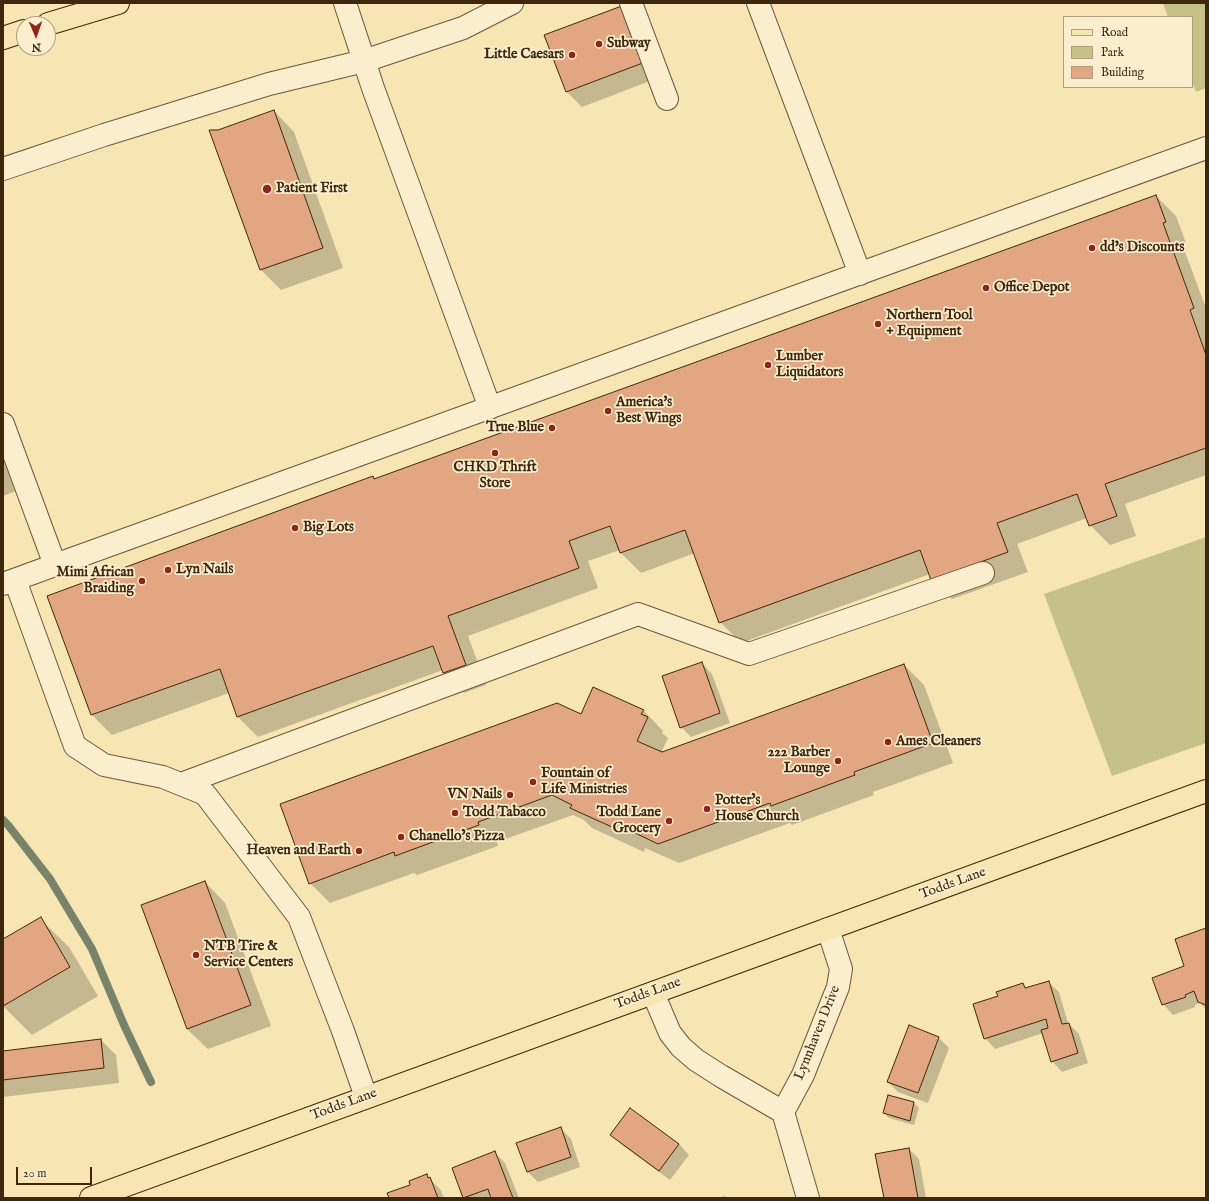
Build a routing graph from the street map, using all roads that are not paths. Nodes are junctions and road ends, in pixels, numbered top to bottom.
1 (118, 3) edge
2 (345, 3) edge
3 (512, 3) edge
4 (631, 3) edge
5 (758, 3) edge
6 (56, 22) edge
7 (16, 34) edge
8 (3, 38) edge
9 (364, 61) junction
10 (667, 99) dead end
11 (1206, 148) edge
12 (3, 169) edge
13 (860, 274) junction
14 (490, 408) junction
15 (3, 424) edge
16 (55, 566) junction
17 (983, 573) dead end
18 (9, 582) edge
19 (181, 784) junction
20 (1206, 791) edge
21 (828, 929) junction
22 (653, 992) junction
23 (366, 1097) junction
24 (783, 1112) junction
25 (91, 1198) edge
26 (808, 1198) edge

1 - 6 main road
2 - 9 street
3 - 9 street
4 - 10 street
5 - 13 street
7 - 8 main road
9 - 12 street
9 - 14 street
11 - 13 street
13 - 14 street
14 - 16 street
15 - 16 street
16 - 18 street
17 - 19 street
18 - 19 street
19 - 23 street
20 - 21 main road, Todds Lane
21 - 22 main road, Todds Lane
21 - 24 street, Lynnhaven Drive
22 - 23 main road, Todds Lane
22 - 24 street
23 - 25 main road, Todds Lane
24 - 26 street

